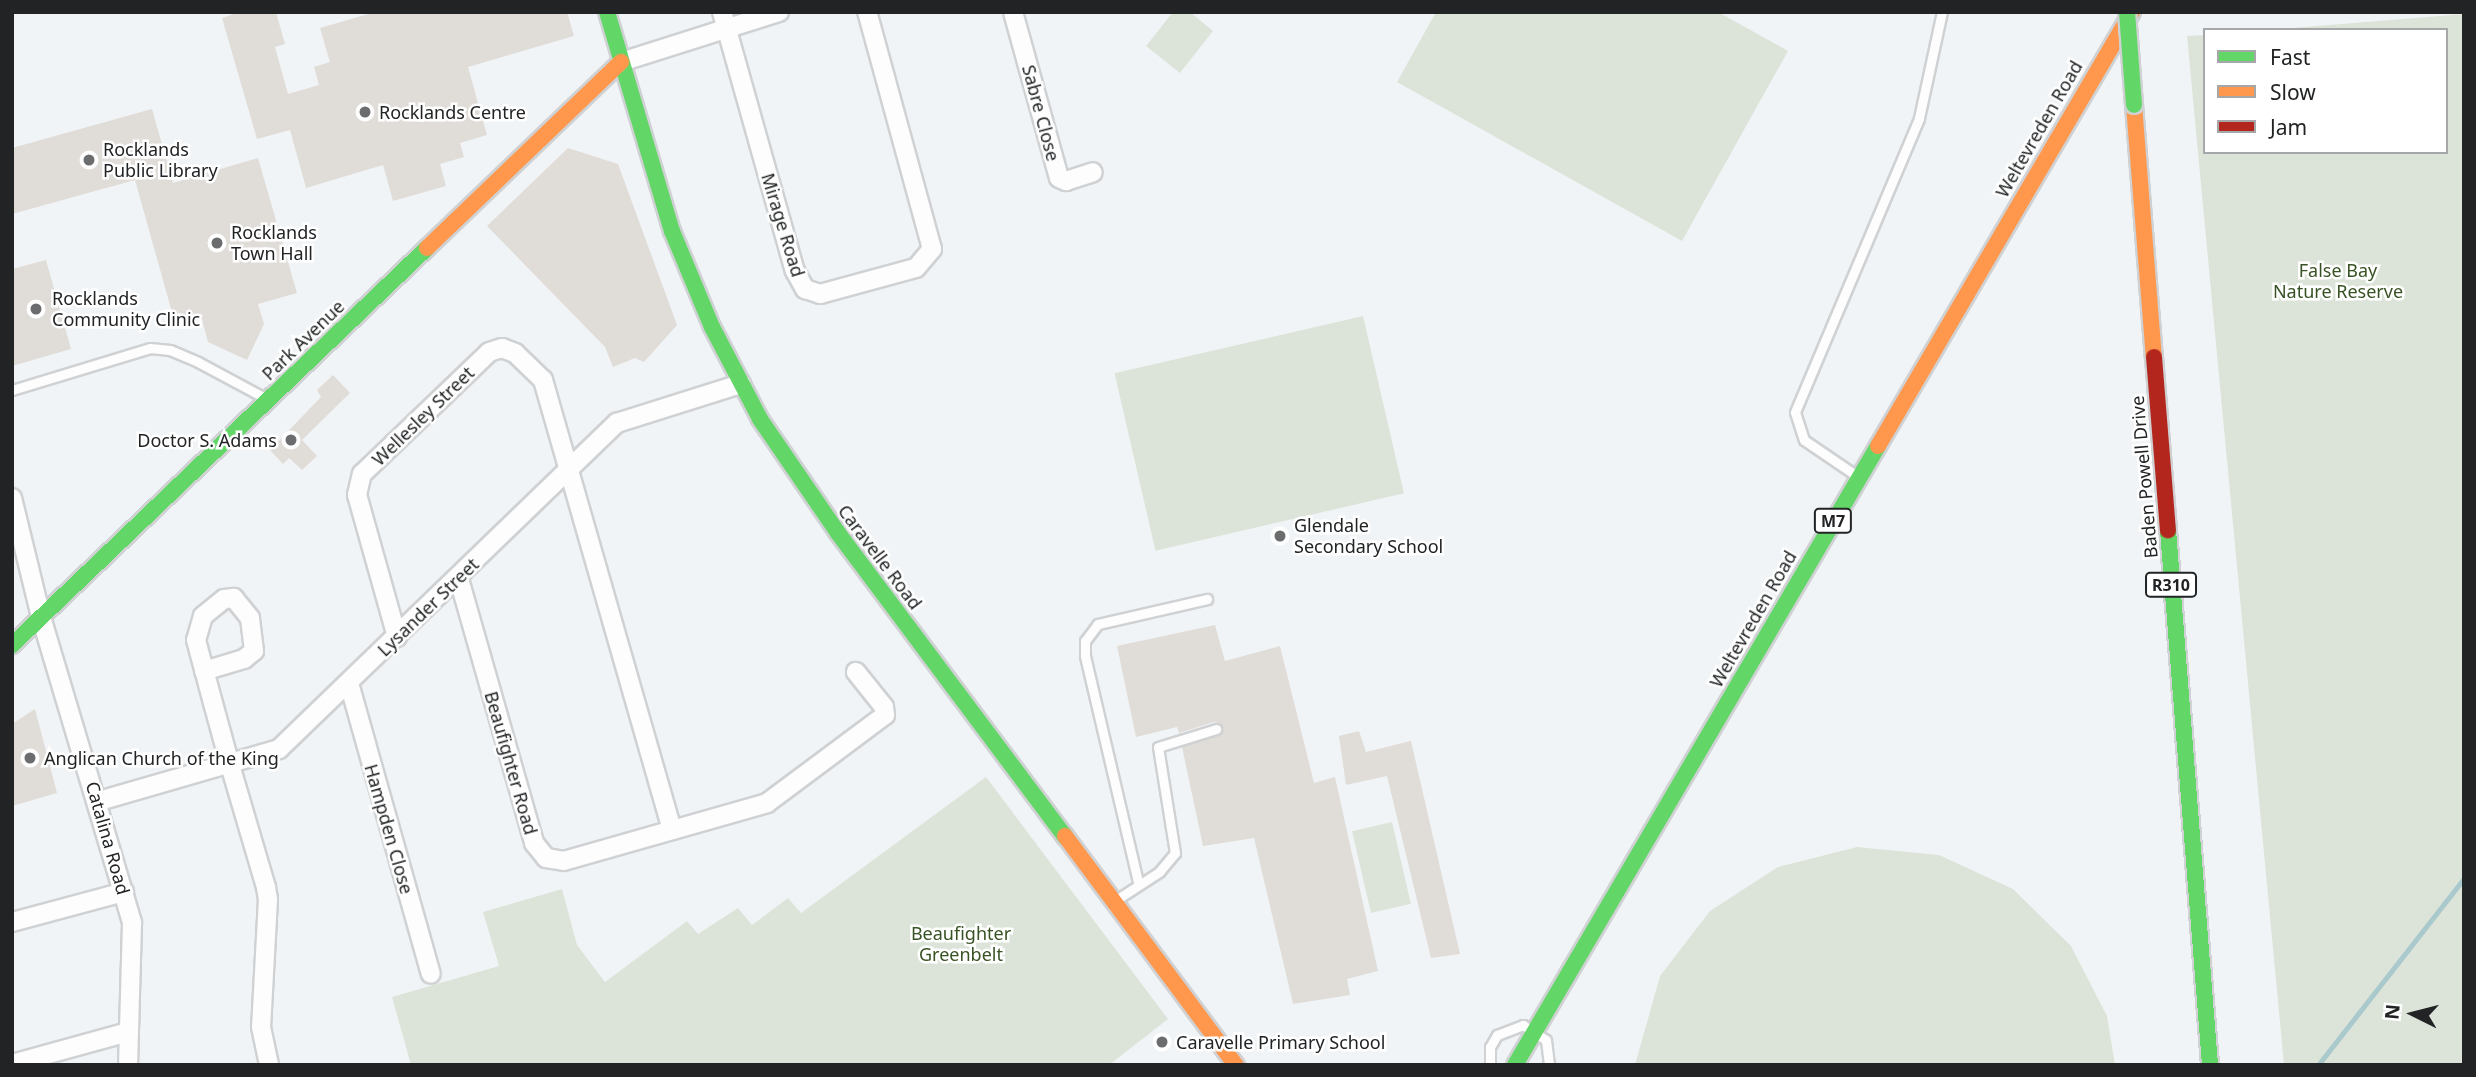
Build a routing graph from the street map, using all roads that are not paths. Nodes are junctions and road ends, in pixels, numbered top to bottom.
1 (607, 12) edge
2 (779, 12) edge
3 (867, 12) edge
4 (1013, 12) edge
5 (1942, 12) edge
6 (2129, 12) edge
7 (724, 21) edge
8 (621, 62) junction
9 (1093, 172) dead end
10 (741, 384) junction
11 (12, 390) edge
12 (268, 400) junction
13 (570, 470) junction
14 (1859, 477) junction
15 (12, 498) edge
16 (459, 579) junction
17 (1207, 599) dead end
18 (41, 617) junction
19 (397, 637) junction
20 (12, 645) edge
21 (204, 671) dead end
22 (856, 672) dead end
23 (349, 683) junction
24 (1216, 729) dead end
25 (230, 765) junction
26 (99, 801) junction
27 (672, 830) junction
28 (1138, 882) junction
29 (124, 892) junction
30 (1114, 902) junction
31 (12, 922) edge
32 (431, 974) dead end
33 (1535, 1030) junction
34 (128, 1032) junction
35 (12, 1064) edge
36 (1235, 1064) edge
37 (128, 1065) edge
38 (269, 1065) edge
39 (1490, 1065) edge
40 (1515, 1065) edge
41 (1549, 1065) edge
42 (2210, 1065) edge

1 - 8 main road, Caravelle Road
2 - 7 street
3 - 7 street, Mirage Road
4 - 9 street, Sabre Close
5 - 14 lane
6 - 14 main road, Weltevreden Road / M7
6 - 42 main road, Baden Powell Drive / R310, bridge
7 - 8 street
8 - 10 main road, Caravelle Road
8 - 12 main road, Park Avenue
10 - 13 street, Lysander Street
10 - 30 main road, Caravelle Road
11 - 12 lane
12 - 18 main road, Park Avenue
13 - 16 street, Lysander Street
13 - 19 street, Wellesley Street
13 - 27 street
14 - 33 main road, Weltevreden Road / M7
15 - 18 street, Catalina Road
16 - 19 street, Lysander Street
16 - 27 street, Beaufighter Road
17 - 28 lane
18 - 20 main road, Park Avenue
18 - 26 street, Catalina Road
19 - 23 street, Lysander Street
21 - 25 street
22 - 27 street, Beaufighter Road
23 - 25 street, Lysander Street
23 - 32 street, Hampden Close
24 - 28 lane
25 - 26 street, Lysander Street
25 - 38 street
26 - 29 street, Catalina Road
28 - 30 lane
29 - 31 street
29 - 34 street, Catalina Road
30 - 36 main road, Caravelle Road
33 - 39 lane
33 - 40 main road, Weltevreden Road / M7
33 - 41 lane
34 - 35 street
34 - 37 street, Catalina Road

